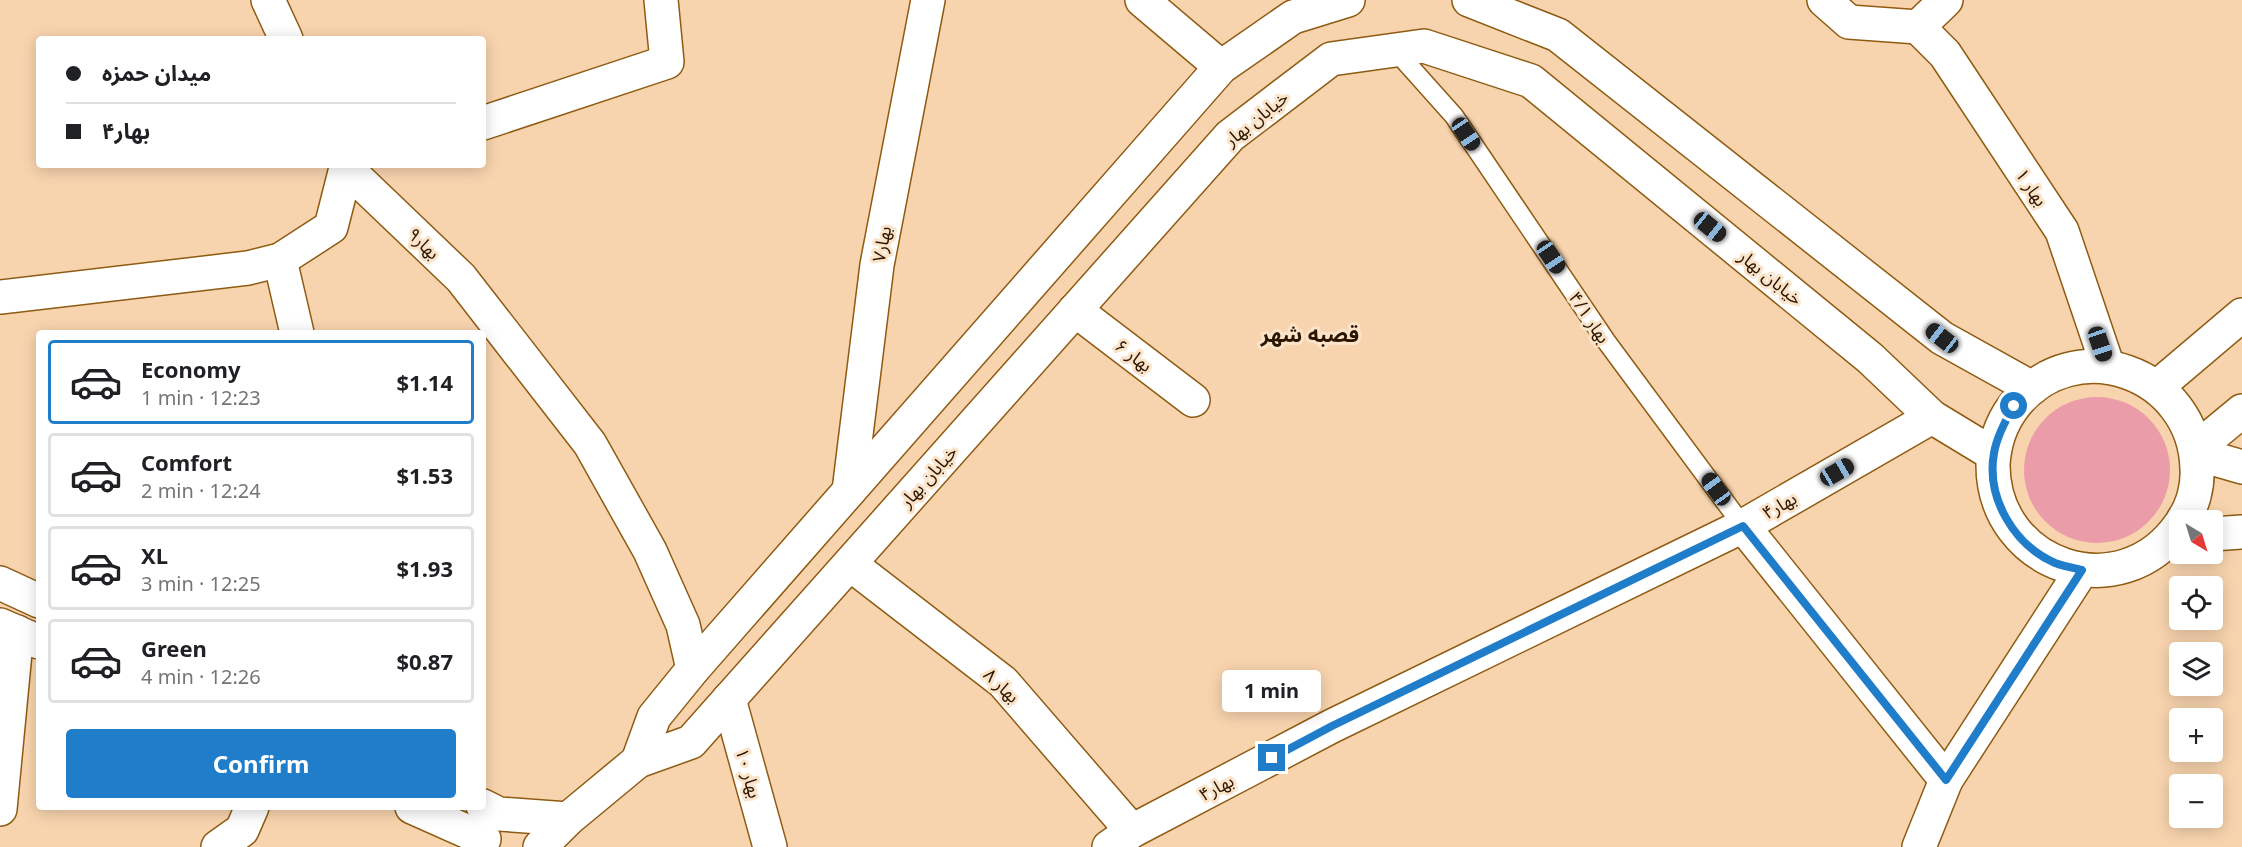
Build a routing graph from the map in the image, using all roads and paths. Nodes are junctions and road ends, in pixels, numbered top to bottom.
1 (268, 0) edge
2 (661, 0) edge
3 (928, 0) edge
4 (1142, 0) edge
5 (1348, 0) edge
6 (1469, 0) edge
7 (1824, 0) edge
8 (1946, 0) edge
9 (1918, 27) junction
10 (285, 36) edge
11 (1395, 50) junction
12 (1221, 67) junction
13 (486, 122) edge
14 (348, 168) edge
15 (351, 168) edge
16 (280, 260) junction
17 (0, 297) edge
18 (1075, 310) junction
19 (2242, 315) edge
20 (296, 330) edge
21 (2108, 367) junction
22 (2157, 387) junction
23 (2032, 388) junction
24 (1192, 400) dead end
25 (2242, 411) edge
26 (1932, 417) junction
27 (2196, 452) junction
28 (1994, 454) junction
29 (2242, 467) edge
30 (849, 491) junction
31 (2188, 510) edge
32 (1743, 526) junction
33 (2242, 532) edge
34 (2223, 533) edge
35 (2169, 538) edge
36 (850, 564) junction
37 (2082, 570) junction
38 (0, 583) edge
39 (36, 600) edge
40 (19, 633) edge
41 (693, 669) junction
42 (729, 699) junction
43 (638, 761) junction
44 (1946, 780) junction
45 (0, 809) edge
46 (251, 810) edge
47 (424, 810) edge
48 (488, 826) edge
49 (554, 838) edge
50 (1120, 839) edge
51 (218, 847) edge
52 (770, 847) edge
53 (1919, 847) edge

1 - 10 street
2 - 13 street
3 - 30 street, بهار۷
4 - 12 street
5 - 12 street
6 - 23 street
7 - 9 street
8 - 9 street
9 - 21 street, بهار ۱
11 - 18 street, خیابان بهار
11 - 26 street, خیابان بهار
11 - 32 lane, بهار ۴/۱
12 - 30 street
14 - 16 street, بهار۹
15 - 41 street, بهار۹
16 - 17 street, بهار۹
16 - 20 street
18 - 24 street, بهار ۶
18 - 36 street, خیابان بهار
19 - 22 street
21 - 22 street
21 - 23 street
22 - 27 street
23 - 28 street
25 - 27 street
26 - 28 street, خیابان بهار
26 - 32 street, بهار۴
27 - 29 street
27 - 31 street
28 - 37 street
30 - 41 street
32 - 44 street
32 - 50 street, بهار۴
33 - 34 street
35 - 37 street
36 - 42 street, خیابان بهار
36 - 50 street, بهار ۸
37 - 44 street
38 - 39 street
40 - 45 street
41 - 43 street
42 - 43 street, خیابان بهار
42 - 52 street, بهار ۱۰
43 - 49 street, خیابان بهار
44 - 53 street
46 - 51 street
47 - 48 street
48 - 49 street

